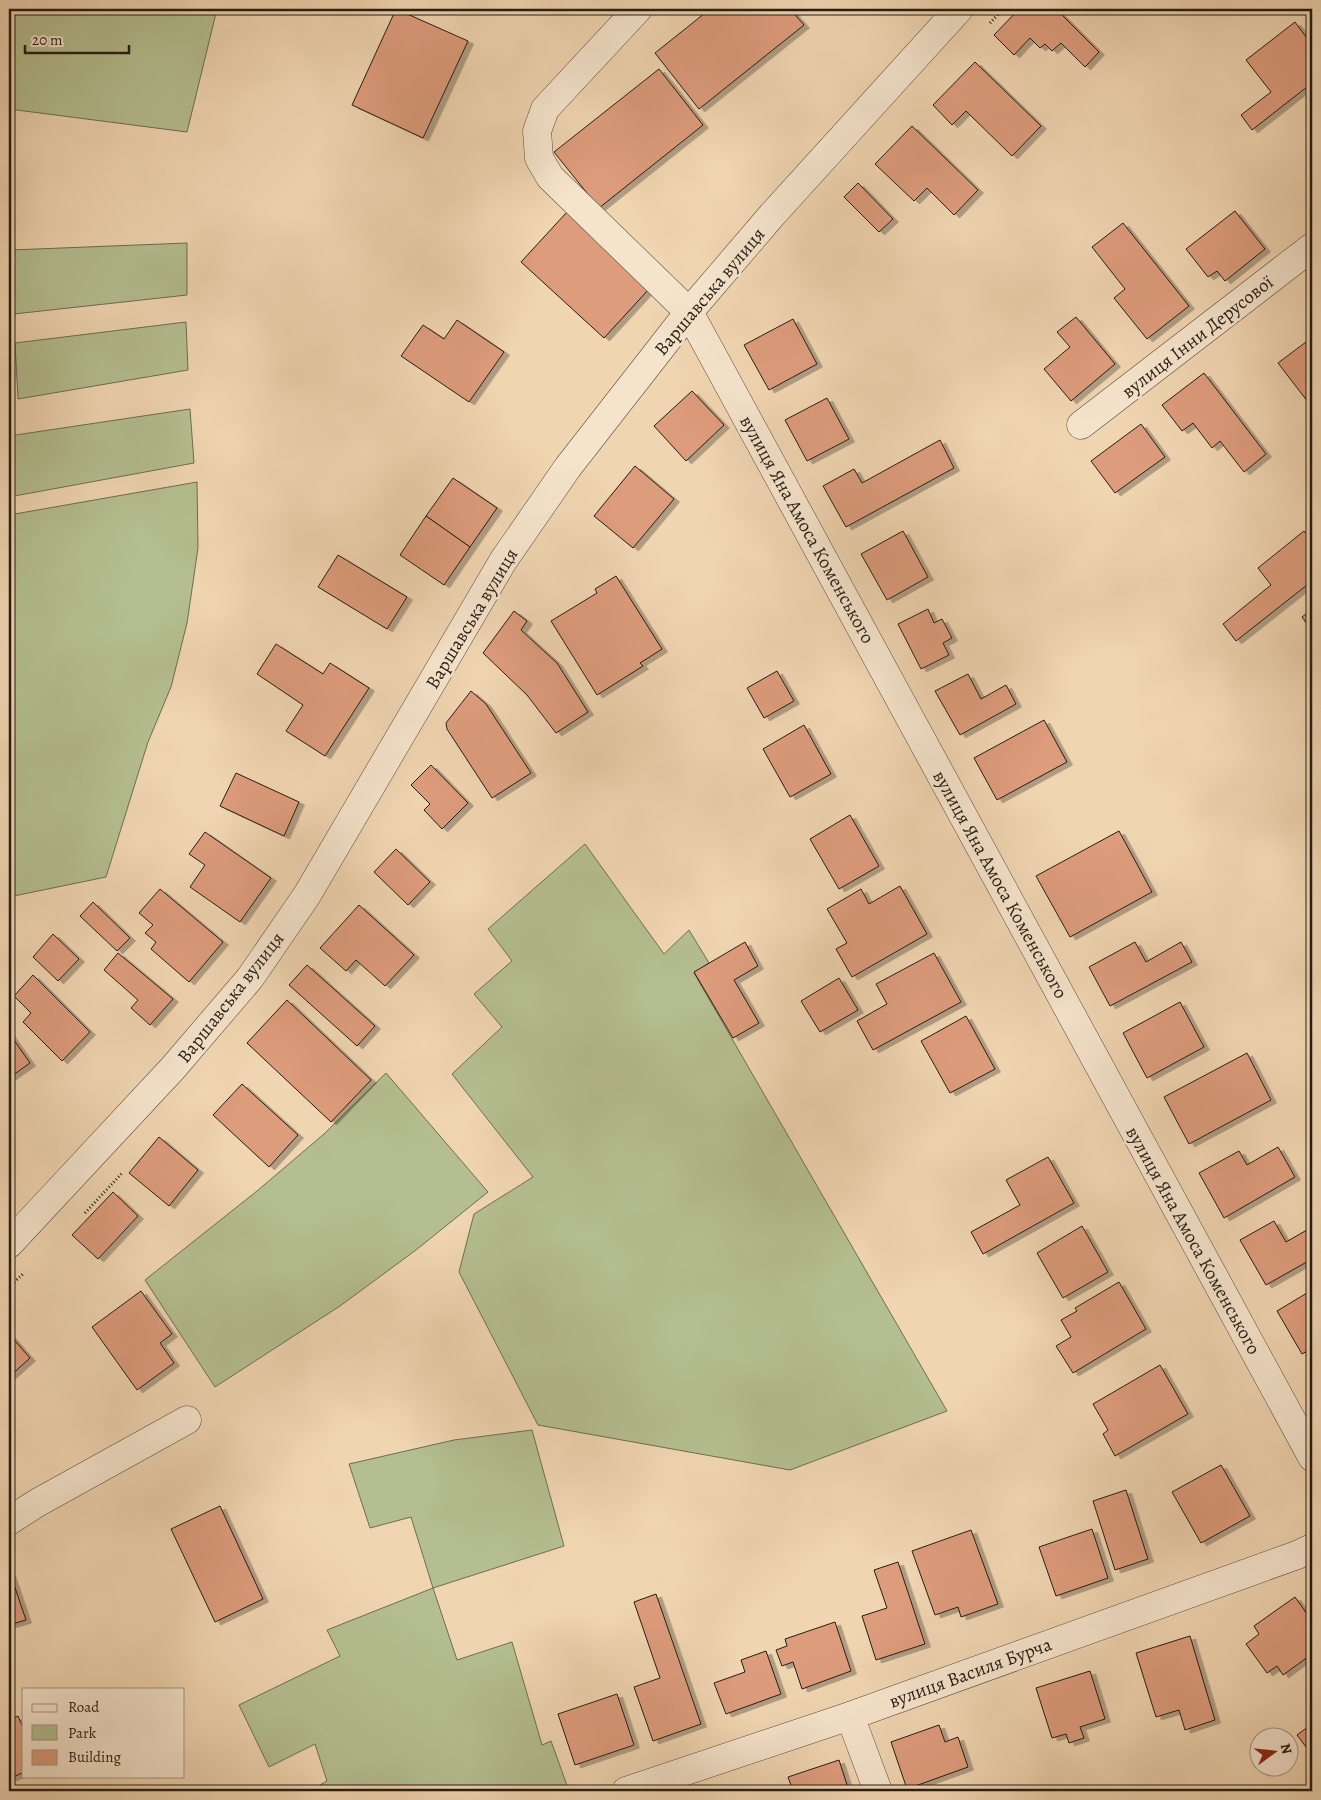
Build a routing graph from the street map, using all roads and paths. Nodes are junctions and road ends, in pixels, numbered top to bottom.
1 (638, 9) edge
2 (959, 9) edge
3 (1003, 9) edge
4 (983, 30) dead end
5 (1312, 247) edge
6 (689, 312) junction
7 (1081, 424) dead end
8 (126, 1169) dead end
9 (80, 1218) dead end
10 (9, 1244) edge
11 (28, 1269) dead end
12 (9, 1287) edge
13 (187, 1420) dead end
14 (1312, 1457) edge
15 (9, 1521) edge
16 (1312, 1548) edge
17 (850, 1716) junction
18 (626, 1791) edge
19 (878, 1791) edge

1 - 6 street, вулиця Яна Амоса Коменського
2 - 6 street, Варшавська вулиця
3 - 4 path
5 - 7 street, вулиця Інни Дерусової
6 - 10 street, Варшавська вулиця
6 - 14 street, вулиця Яна Амоса Коменського
8 - 9 path
11 - 12 path
13 - 15 street
16 - 17 street, вулиця Василя Бурча
17 - 18 street, вулиця Василя Бурча
17 - 19 street

